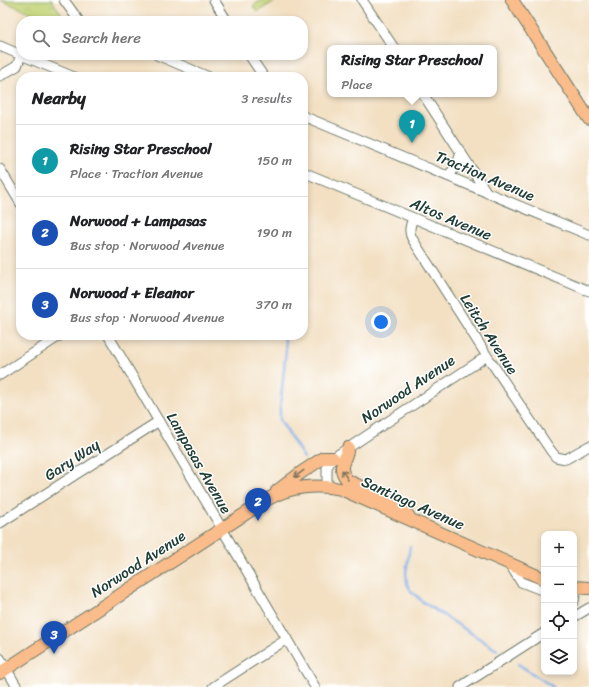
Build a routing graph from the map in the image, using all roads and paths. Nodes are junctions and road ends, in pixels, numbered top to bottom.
1 (64, 0) edge
2 (214, 0) edge
3 (362, 0) edge
4 (512, 0) edge
5 (75, 16) edge
6 (224, 16) edge
7 (392, 45) edge
8 (0, 46) edge
9 (16, 53) edge
10 (19, 60) edge
11 (33, 60) edge
12 (169, 60) edge
13 (252, 60) edge
14 (62, 72) edge
15 (197, 72) edge
16 (258, 72) edge
17 (0, 76) edge
18 (425, 97) edge
19 (308, 118) edge
20 (589, 119) edge
21 (461, 152) junction
22 (0, 169) edge
23 (308, 174) edge
24 (446, 176) junction
25 (487, 192) junction
26 (16, 196) edge
27 (413, 218) junction
28 (589, 235) edge
29 (589, 291) edge
30 (54, 340) edge
31 (111, 340) edge
32 (487, 356) junction
33 (0, 375) edge
34 (159, 421) junction
35 (589, 446) edge
36 (348, 448) junction
37 (333, 458) junction
38 (327, 486) junction
39 (297, 488) joint
40 (268, 499) junction
41 (410, 518) junction
42 (0, 523) edge
43 (222, 529) junction
44 (511, 566) junction
45 (541, 578) edge
46 (577, 588) edge
47 (589, 588) edge
48 (541, 590) edge
49 (589, 608) edge
50 (577, 615) edge
51 (541, 635) edge
52 (287, 639) junction
53 (0, 658) edge
54 (3, 671) edge
55 (17, 687) edge
56 (214, 687) edge
57 (316, 687) edge
58 (460, 687) edge

1 - 5 street
2 - 6 street
3 - 7 street
4 - 20 main road
8 - 9 street
10 - 17 street
11 - 14 street
12 - 15 street
13 - 16 street
18 - 21 street
19 - 24 street, Traction Avenue
21 - 24 street
21 - 25 street
22 - 26 street
23 - 27 street, Altos Avenue
24 - 25 street, Traction Avenue
25 - 28 street, Traction Avenue
27 - 29 street, Altos Avenue
27 - 32 street, Leitch Avenue
30 - 33 street
31 - 34 street, Lampasas Avenue
32 - 35 street, Leitch Avenue
32 - 36 street, Norwood Avenue
34 - 42 street, Gary Way
34 - 43 street, Lampasas Avenue
36 - 37 street, Norwood Avenue
41 -> 36 main road
37 - 38 street
37 -> 40 main road
38 - 39 main road, Santiago Avenue
38 - 41 main road, Santiago Avenue
39 - 40 main road, Norwood Avenue
40 - 43 main road, Norwood Avenue
41 - 44 main road, Santiago Avenue
43 - 52 street, Lampasas Avenue
43 - 54 main road, Norwood Avenue
44 - 45 main road, Santiago Avenue
44 - 48 street
46 - 47 main road
49 - 50 street
51 - 58 street
52 - 56 street
52 - 57 street, Lampasas Avenue
53 - 54 street
54 - 55 street

